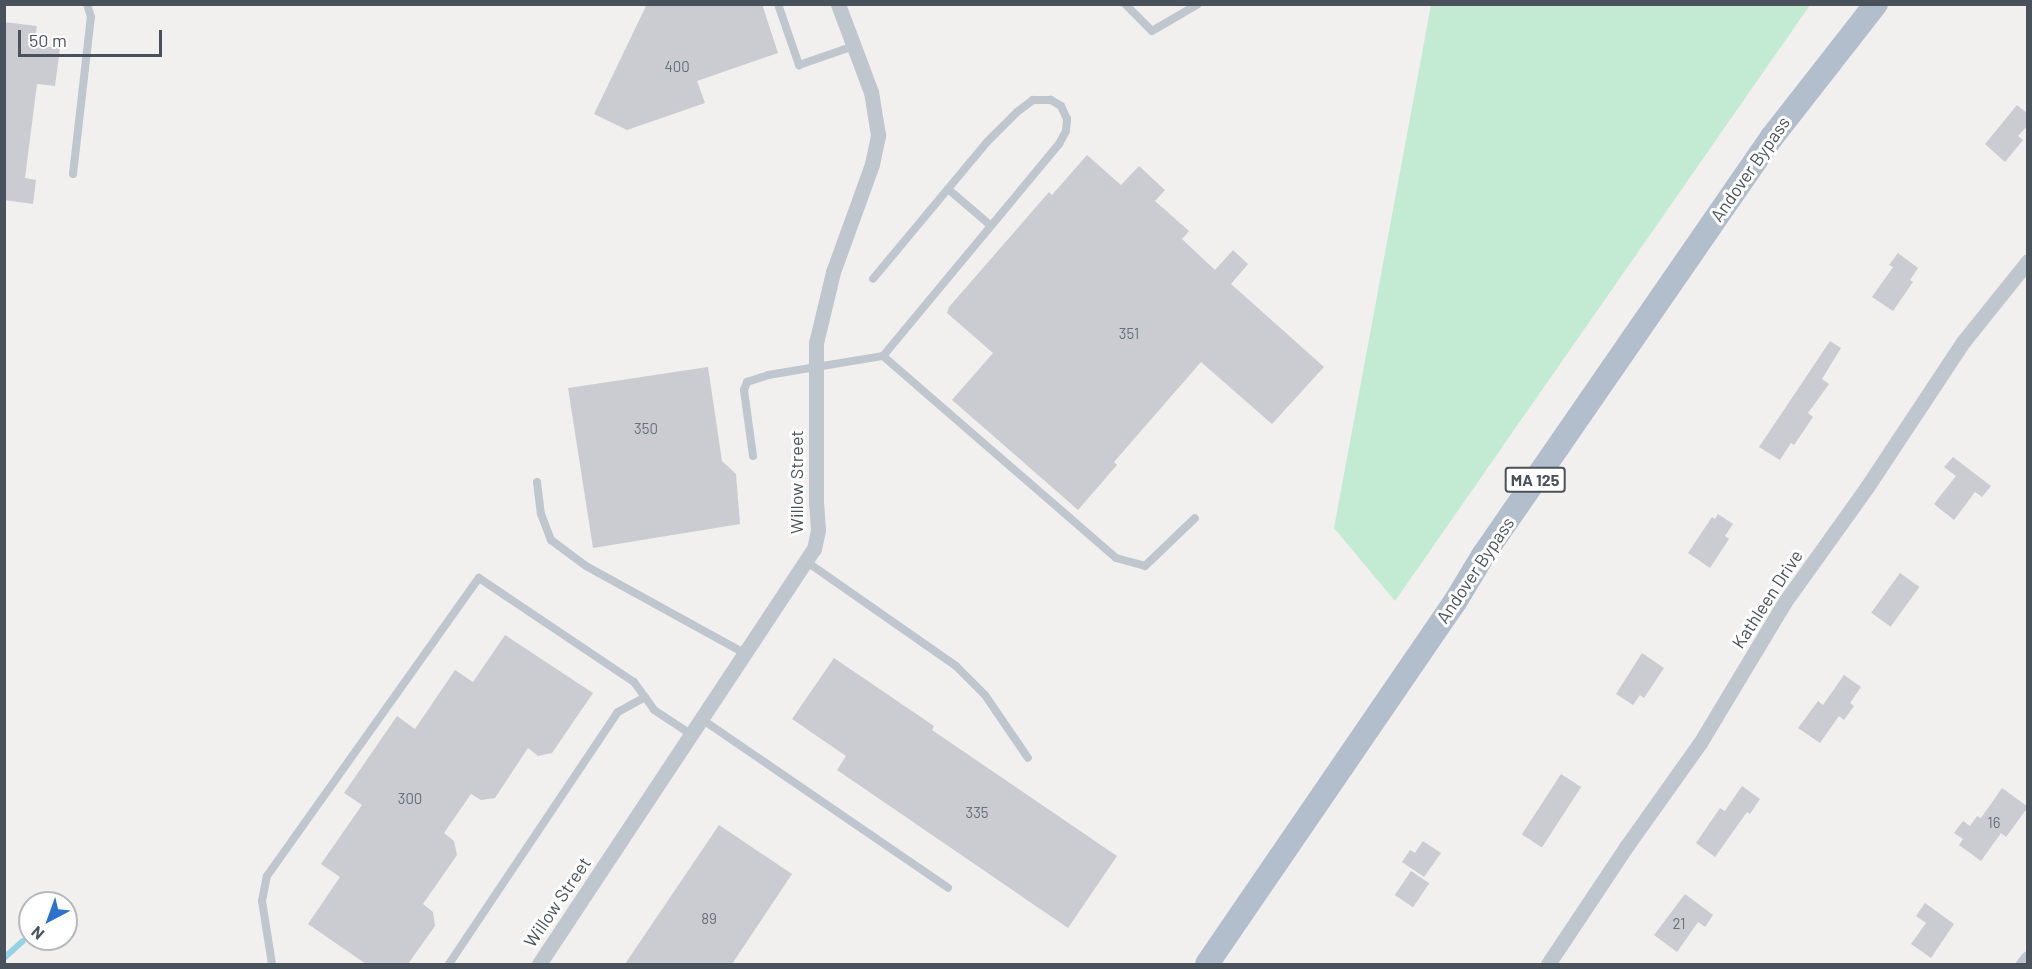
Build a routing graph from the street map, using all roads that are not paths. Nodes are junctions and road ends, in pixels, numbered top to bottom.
1 (87, 4) edge
2 (778, 4) edge
3 (838, 4) edge
4 (1125, 4) edge
5 (1198, 4) edge
6 (1876, 4) edge
7 (854, 46) junction
8 (73, 174) dead end
9 (948, 189) junction
10 (990, 225) junction
11 (2028, 261) edge
12 (873, 279) dead end
13 (883, 356) junction
14 (815, 368) junction
15 (753, 456) dead end
16 (537, 482) dead end
17 (1195, 518) dead end
18 (807, 562) junction
19 (746, 654) junction
20 (645, 697) junction
21 (702, 720) junction
22 (692, 735) junction
23 (1028, 758) dead end
24 (948, 888) dead end
25 (2028, 958) edge
26 (272, 964) edge
27 (449, 964) edge
28 (539, 964) edge
29 (1207, 964) edge
30 (1548, 964) edge
31 (2023, 964) edge

1 - 8 lane
2 - 7 lane
3 - 7 street, Willow Street
4 - 5 lane
6 - 29 main road, Andover Bypass / MA 125
7 - 14 street, Willow Street
9 - 10 lane
9 - 10 lane
9 - 12 lane
10 - 13 lane
11 - 30 street, Kathleen Drive
13 - 14 lane
13 - 17 lane
14 - 15 lane
14 - 18 street, Willow Street
16 - 19 lane
18 - 19 street, Willow Street
18 - 23 lane
19 - 21 street, Willow Street
20 - 22 lane
20 - 26 lane
20 - 27 lane
21 - 22 street, Willow Street
21 - 24 lane
22 - 28 street, Willow Street
25 - 31 street

